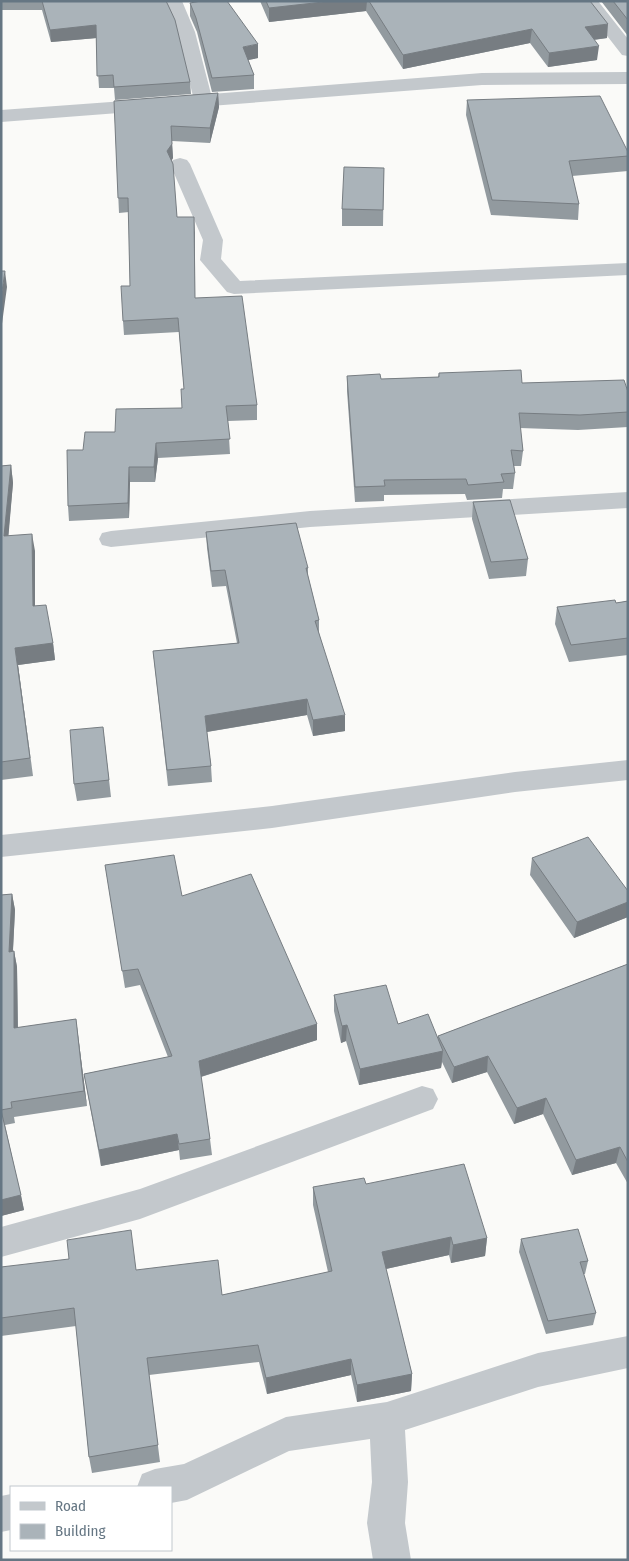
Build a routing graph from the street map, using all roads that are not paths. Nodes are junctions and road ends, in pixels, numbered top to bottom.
1 (173, 1) edge
2 (589, 1) edge
3 (628, 51) edge
4 (628, 78) edge
5 (203, 100) junction
6 (1, 116) edge
7 (180, 164) dead end
8 (628, 269) edge
9 (628, 500) edge
10 (111, 539) dead end
11 (628, 770) edge
12 (1, 846) edge
13 (422, 1099) dead end
14 (1, 1242) edge
15 (628, 1352) edge
16 (387, 1419) junction
17 (161, 1486) edge
18 (392, 1560) edge

1 - 5 street
2 - 3 street
4 - 5 street
5 - 6 street
7 - 8 street
9 - 10 street
11 - 12 street
13 - 14 street
15 - 16 street
16 - 17 street
16 - 18 street

